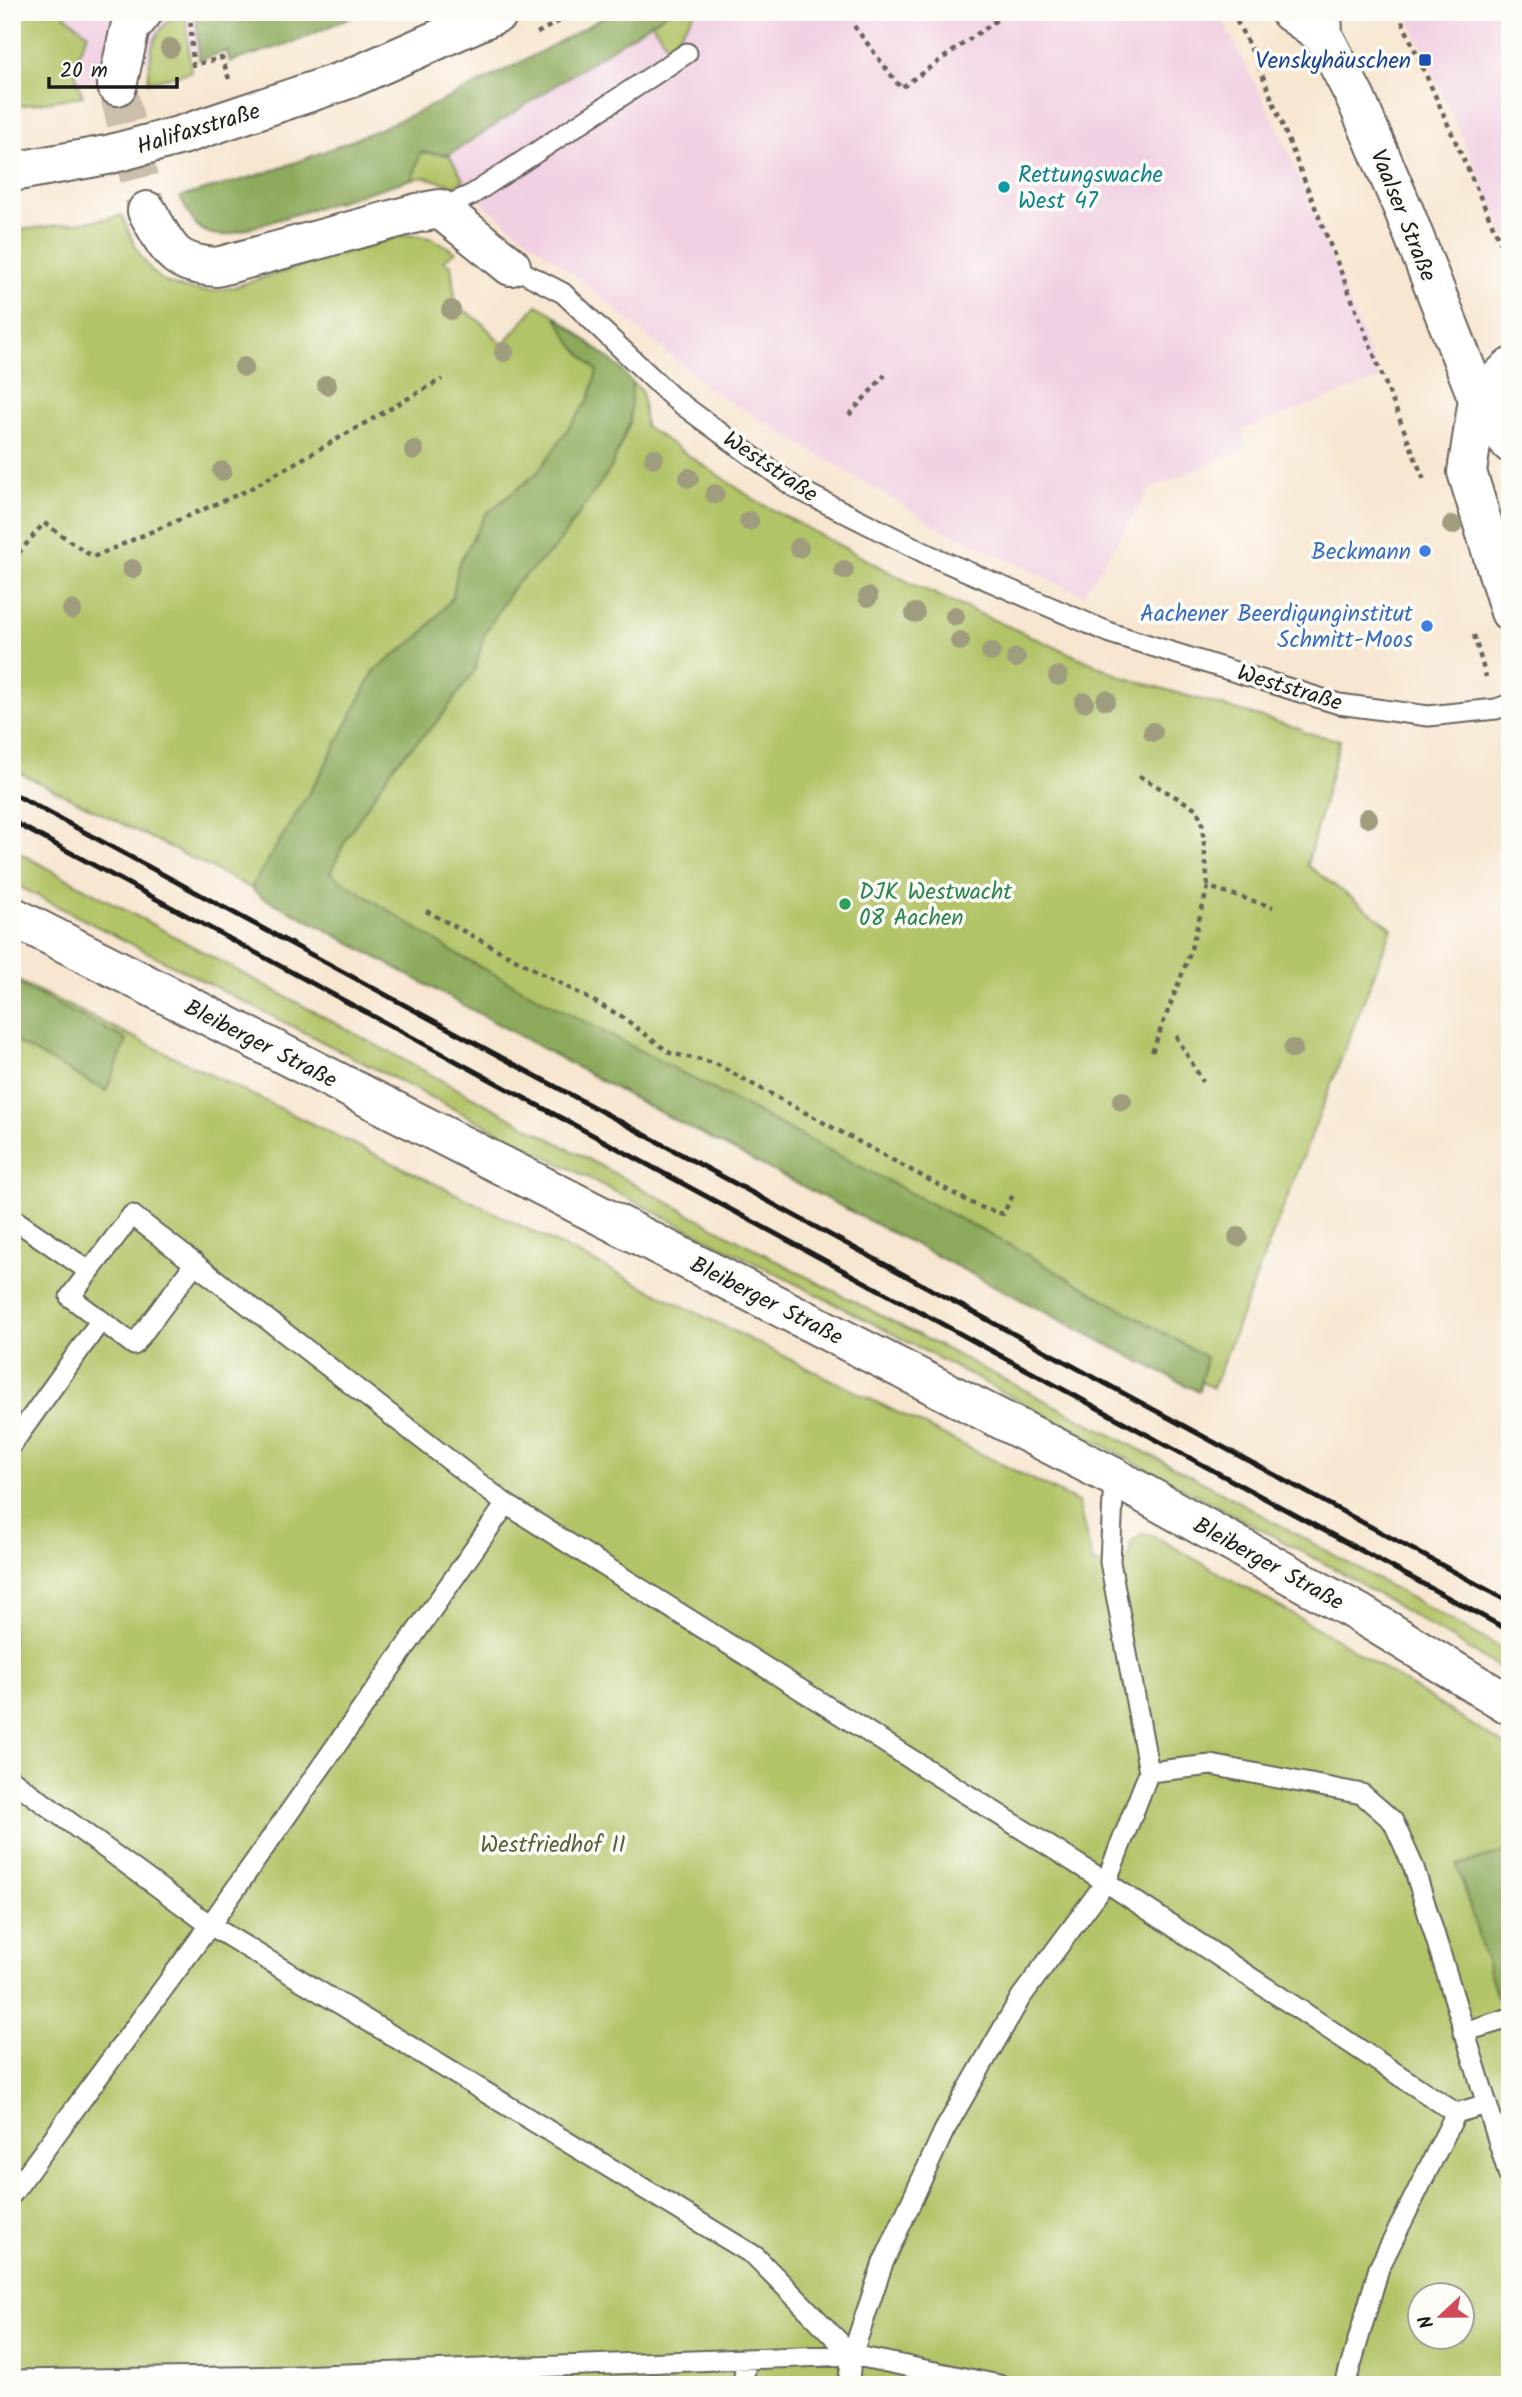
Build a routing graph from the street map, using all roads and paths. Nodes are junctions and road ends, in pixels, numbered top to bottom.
1 (143, 12) edge
2 (190, 12) edge
3 (1008, 12) edge
4 (1231, 12) edge
5 (1290, 12) edge
6 (1398, 12) edge
7 (497, 13) edge
8 (1322, 24) edge
9 (854, 26) dead end
10 (687, 53) dead end
11 (230, 82) dead end
12 (117, 86) tunnel mouth
13 (12, 172) edge
14 (440, 209) junction
15 (147, 211) tunnel mouth
16 (1510, 264) edge
17 (511, 267) joint
18 (1510, 368) edge
19 (885, 375) dead end
20 (442, 379) dead end
21 (1494, 401) edge
22 (849, 415) dead end
23 (1510, 443) edge
24 (1429, 492) dead end
25 (12, 561) edge
26 (1510, 612) edge
27 (1510, 704) edge
28 (1139, 776) dead end
29 (1208, 887) junction
30 (1273, 907) dead end
31 (426, 911) dead end
32 (12, 916) edge
33 (1176, 1036) dead end
34 (1152, 1052) dead end
35 (1203, 1082) dead end
36 (1013, 1195) dead end
37 (12, 1218) edge
38 (195, 1263) junction
39 (89, 1271) junction
40 (101, 1320) junction
41 (12, 1444) edge
42 (1114, 1477) junction
43 (506, 1504) junction
44 (1510, 1706) edge
45 (1149, 1772) junction
46 (12, 1780) edge
47 (1105, 1882) junction
48 (210, 1925) junction
49 (1510, 2018) edge
50 (1463, 2032) junction
51 (1487, 2104) junction
52 (1455, 2113) junction
53 (1510, 2179) edge
54 (12, 2194) edge
55 (852, 2355) junction
56 (746, 2359) junction
57 (12, 2380) edge
58 (295, 2381) edge
59 (743, 2385) edge
60 (848, 2385) edge
61 (999, 2385) edge
62 (1345, 2385) edge

1 - 12 street
2 - 11 path
3 - 9 path
4 - 24 path
5 - 8 street, Vaalser Straße
6 - 16 path
7 - 13 street, Halifaxstraße, bridge
8 - 21 street, Vaalser Straße
10 - 14 lane
14 - 15 street
14 - 17 street, Weststraße
17 - 27 lane, Weststraße
18 - 21 street
19 - 22 path
20 - 25 path
21 - 23 street, Vaalser Straße
21 - 26 street, Vaalser Straße
28 - 29 path
29 - 30 path
29 - 34 path
31 - 36 path
32 - 42 street, Bleiberger Straße
33 - 35 path
37 - 39 lane
38 - 39 lane
38 - 40 lane
38 - 43 lane
39 - 40 lane
40 - 41 lane
42 - 44 street, Bleiberger Straße
42 - 45 lane
43 - 47 lane
43 - 48 lane
45 - 47 lane
45 - 50 lane
46 - 48 lane
47 - 52 lane
47 - 55 lane
48 - 54 lane
48 - 55 lane
49 - 50 lane
50 - 51 lane
51 - 52 lane
51 - 53 lane
52 - 62 lane
55 - 56 lane
55 - 60 lane
55 - 61 lane
56 - 58 lane
56 - 59 lane
57 - 58 lane

